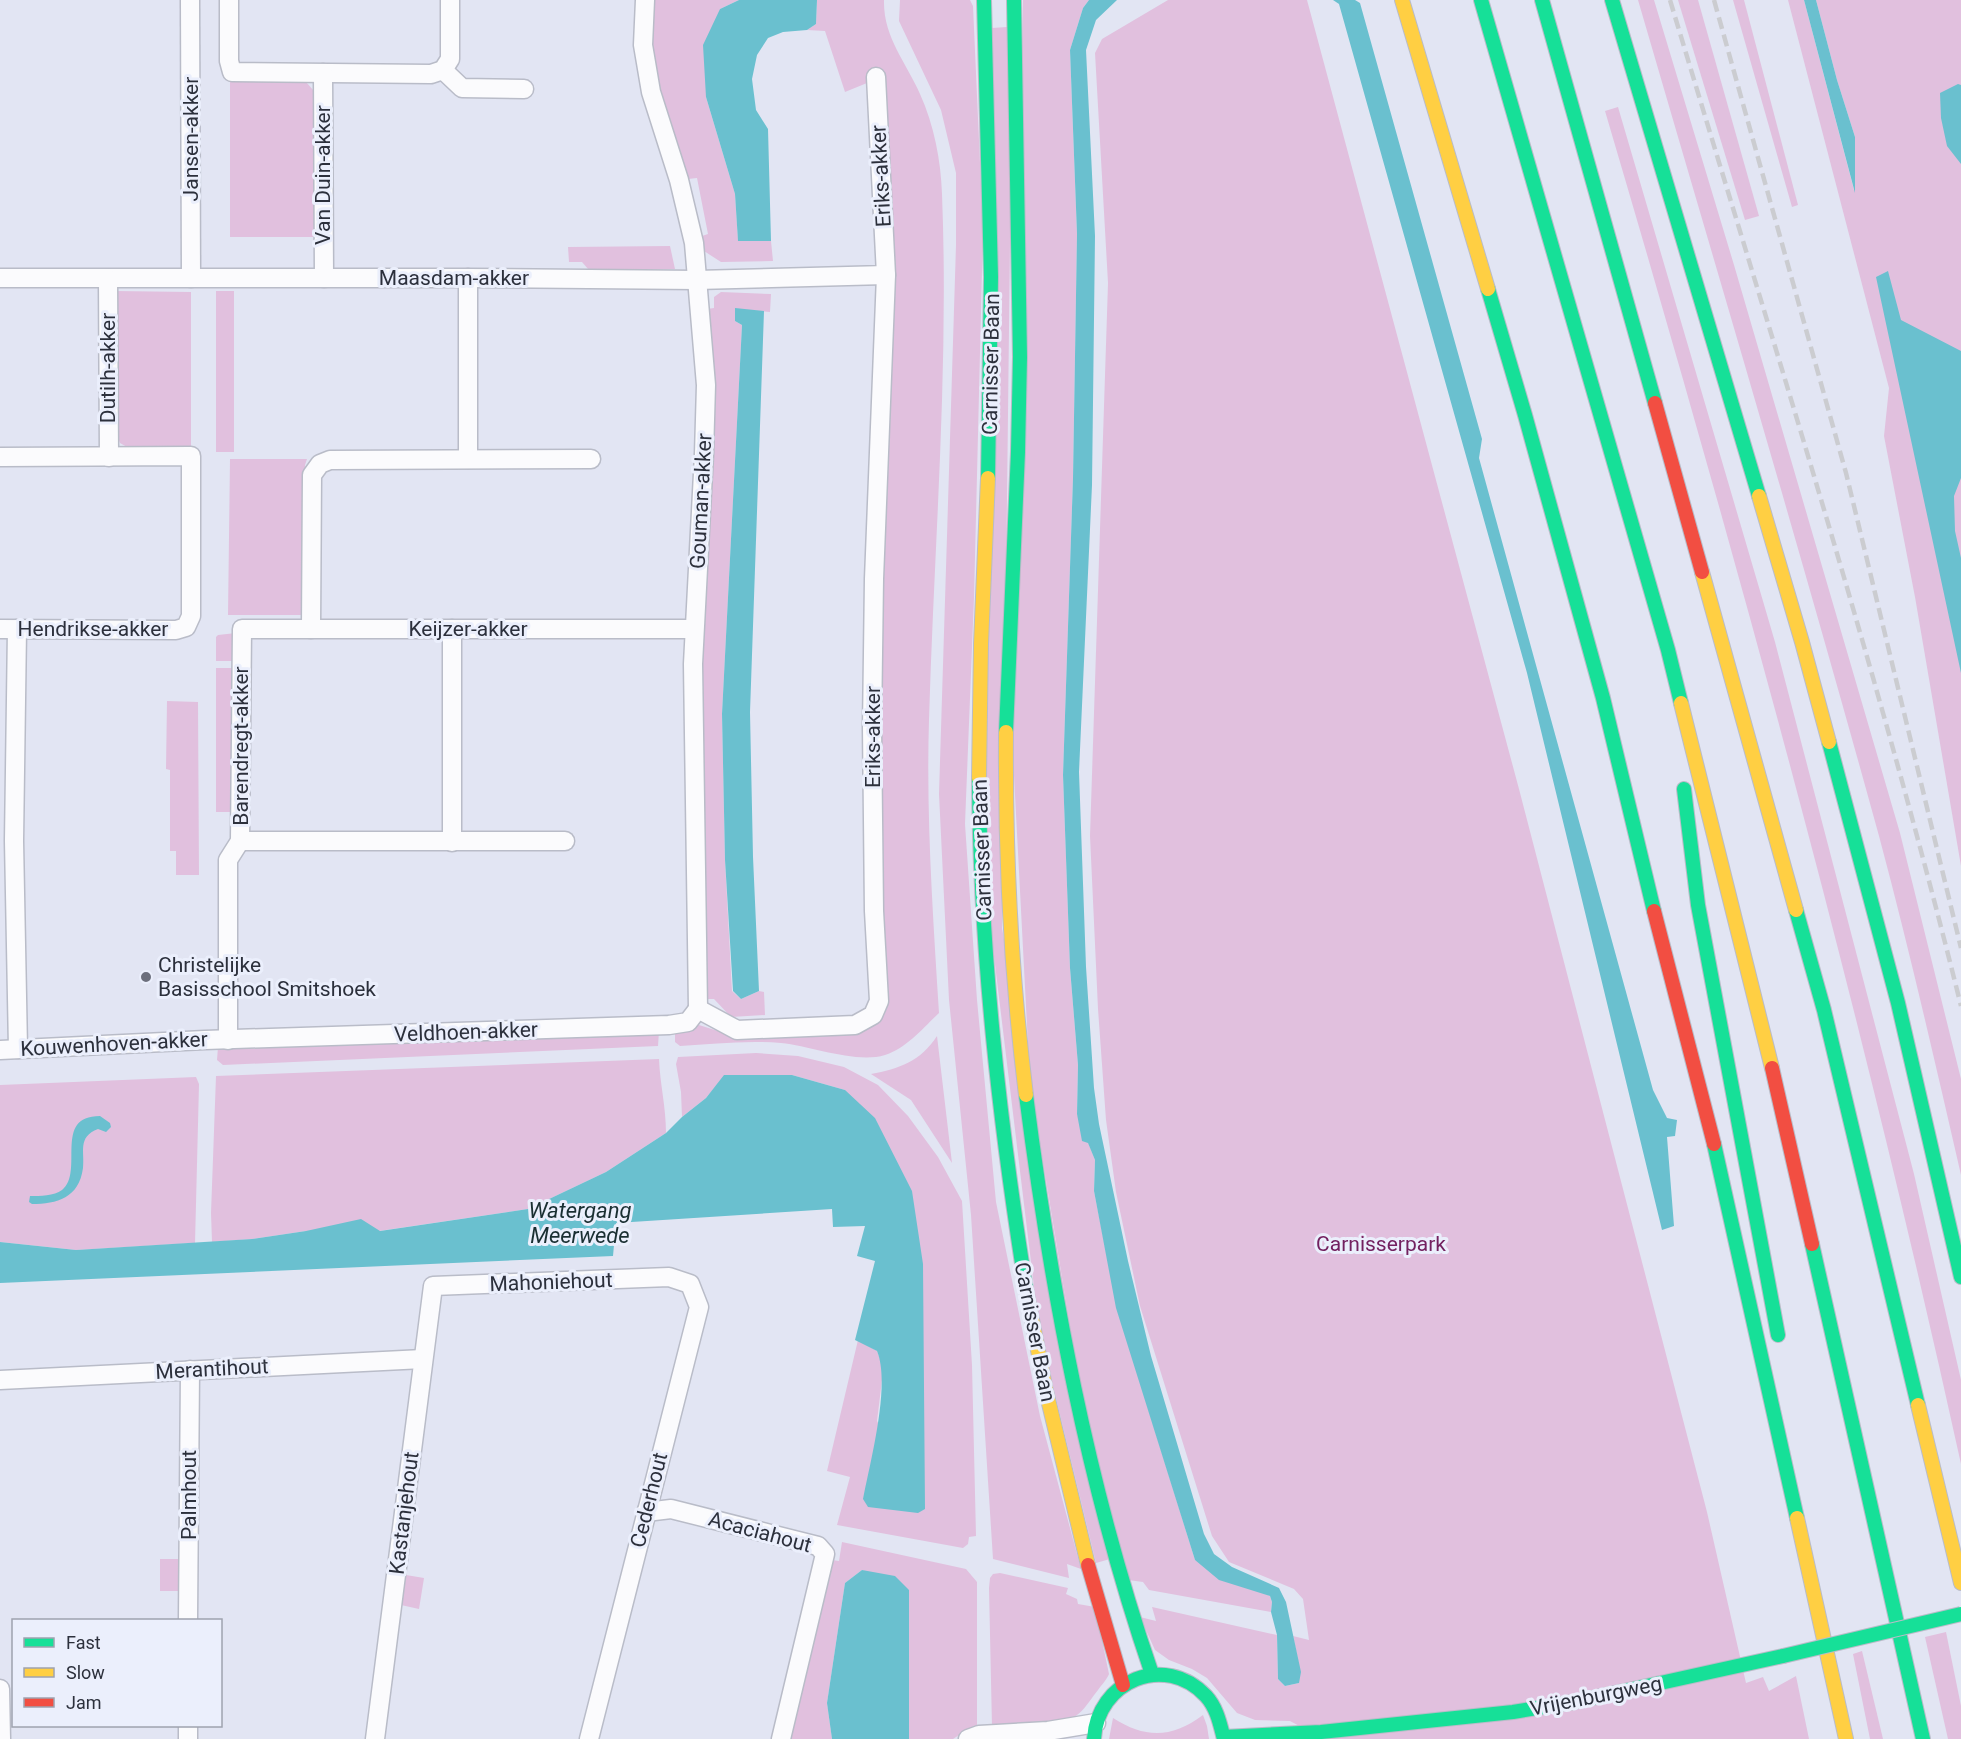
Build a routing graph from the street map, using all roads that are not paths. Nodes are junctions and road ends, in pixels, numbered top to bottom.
1 (190, 0) edge
2 (229, 0) edge
3 (450, 0) edge
4 (645, 0) edge
5 (984, 0) edge
6 (1014, 0) edge
7 (1402, 0) edge
8 (1481, 0) edge
9 (1542, 0) edge
10 (1612, 0) edge
11 (443, 70) junction
12 (323, 73) junction
13 (876, 77) dead end
14 (524, 89) dead end
15 (886, 275) junction
16 (0, 278) edge
17 (191, 278) junction
18 (324, 278) junction
19 (468, 278) junction
20 (108, 279) junction
21 (697, 280) junction
22 (0, 457) edge
23 (109, 458) junction
24 (468, 459) junction
25 (591, 459) dead end
26 (8, 629) edge
27 (242, 629) joint
28 (311, 629) junction
29 (452, 629) junction
30 (694, 629) junction
31 (1668, 650) junction
32 (1680, 754) dead end
33 (1683, 777) dead end
34 (565, 841) dead end
35 (240, 842) junction
36 (453, 842) junction
37 (698, 1009) junction
38 (228, 1040) junction
39 (9, 1049) edge
40 (669, 1277) joint
41 (1961, 1277) edge
42 (433, 1286) joint
43 (1780, 1346) dead end
44 (423, 1359) junction
45 (190, 1370) junction
46 (0, 1380) edge
47 (1797, 1452) dead end
48 (646, 1512) junction
49 (1961, 1583) edge
50 (1961, 1614) edge
51 (188, 1619) edge
52 (1830, 1664) junction
53 (1152, 1674) junction
54 (1123, 1685) junction
55 (0, 1689) edge
56 (1095, 1731) edge
57 (1224, 1738) edge
58 (1, 1739) edge
59 (375, 1739) edge
60 (589, 1739) edge
61 (781, 1739) edge
62 (968, 1739) edge
63 (1846, 1739) edge
64 (1923, 1739) edge

1 - 17 street, Jansen-akker
2 - 12 street
3 - 11 street
4 - 21 street, Gouman-akker
5 - 54 main road, Carnisser Baan
6 - 53 main road, Carnisser Baan
7 - 52 main road
8 - 31 main road
9 - 49 main road
10 - 41 main road
11 - 12 street
11 - 14 street
12 - 18 street, Van Duin-akker
13 - 15 street, Eriks-akker
15 - 21 street
15 - 37 street, Eriks-akker
16 - 20 street, Maasdam-akker
17 - 18 street, Maasdam-akker
17 - 20 street, Maasdam-akker
18 - 19 street, Maasdam-akker
19 - 21 street, Maasdam-akker
19 - 24 street
20 - 23 street, Dutilh-akker
21 - 30 street, Gouman-akker
22 - 23 street
23 - 26 street, Hendrikse-akker
24 - 25 street
24 - 28 street
26 - 39 street
27 - 28 street, Keijzer-akker
27 - 35 street, Barendregt-akker
28 - 29 street, Keijzer-akker
29 - 30 street, Keijzer-akker
29 - 36 street
30 - 37 street, Gouman-akker
31 - 32 main road
31 - 64 main road
33 - 43 main road
34 - 36 street
35 - 36 street
35 - 38 street, Barendregt-akker
37 - 38 street, Veldhoen-akker
38 - 39 street, Kouwenhoven-akker
40 - 42 street, Mahoniehout
40 - 48 street, Cederhout
42 - 44 street, Kastanjehout
44 - 45 street, Merantihout
44 - 59 street, Kastanjehout
45 - 46 street, Merantihout
45 - 51 street, Palmhout
47 - 52 main road
48 - 60 street, Cederhout
48 - 61 street, Acaciahout
50 - 57 main road, Vrijenburgweg, bridge
52 - 63 main road
53 - 54 main road
53 - 57 main road
54 - 56 main road
55 - 58 street
56 - 62 street

